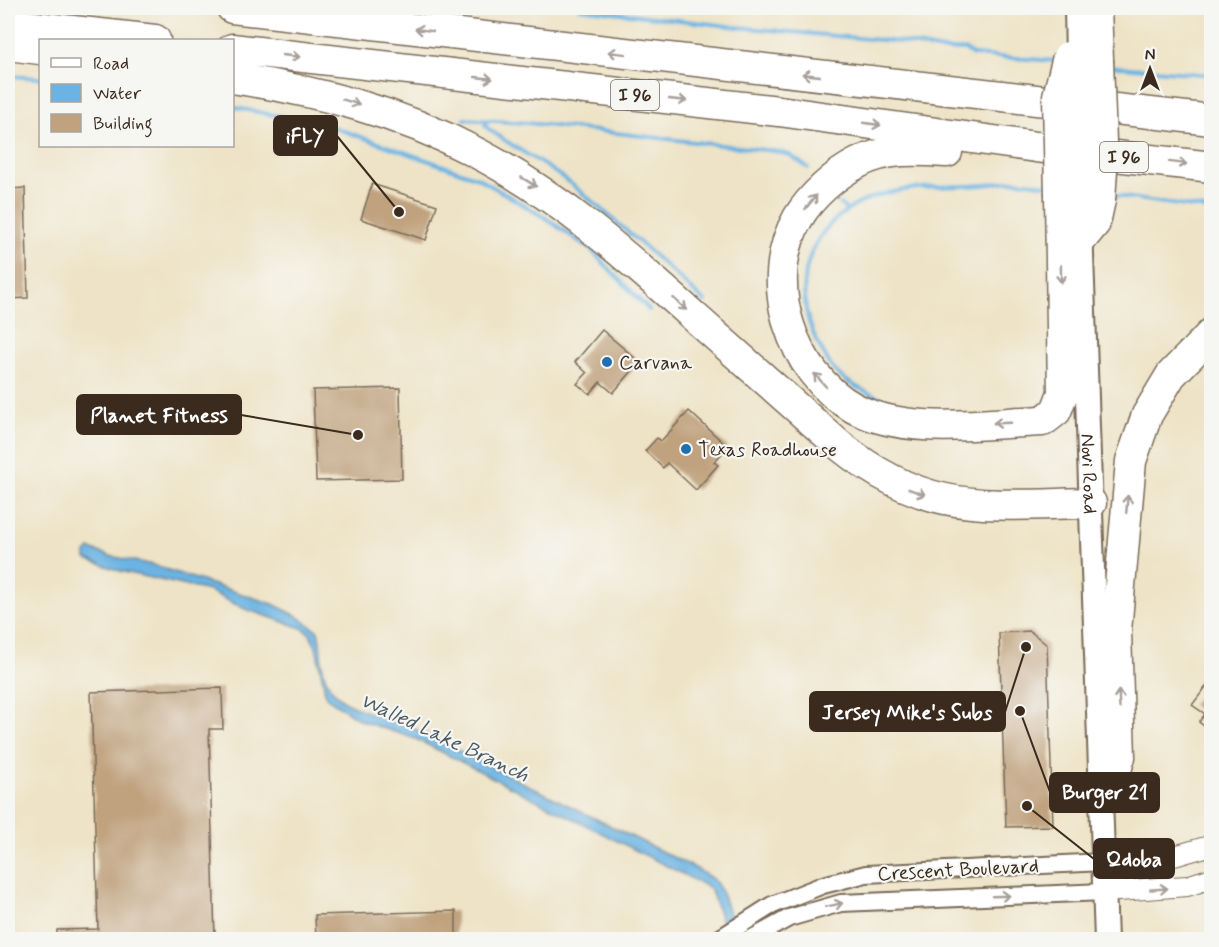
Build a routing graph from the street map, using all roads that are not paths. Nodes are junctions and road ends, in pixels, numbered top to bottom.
1 (232, 8) edge
2 (1076, 8) edge
3 (1096, 8) edge
4 (8, 24) edge
5 (146, 39) edge
6 (8, 45) edge
7 (234, 49) edge
8 (39, 50) edge
9 (1080, 55) junction
10 (234, 78) edge
11 (953, 90) junction
12 (1212, 104) edge
13 (1212, 120) edge
14 (1036, 147) junction
15 (1212, 167) edge
16 (1080, 197) junction
17 (1080, 241) joint
18 (1212, 333) edge
19 (1091, 503) junction
20 (1100, 798) junction
21 (1212, 845) edge
22 (1102, 862) junction
23 (1212, 878) edge
24 (1104, 892) junction
25 (717, 939) edge
26 (749, 939) edge
27 (1106, 939) edge

11 -> 1 highway, I 96
2 - 9 main road
3 - 9 highway
4 - 5 highway
6 - 8 highway
7 -> 14 highway, I 96
9 - 16 highway, bridge
9 - 16 highway, bridge
10 -> 19 highway
11 - 12 highway
11 - 13 highway, I 96
14 -> 15 highway, I 96
16 -> 14 highway
16 - 17 highway
17 - 19 main road, Novi Road
20 -> 18 highway
19 - 20 main road, Novi Road
20 - 22 main road, Novi Road
21 - 22 street, Crescent Boulevard
22 - 24 main road, Novi Road
22 - 25 street, Crescent Boulevard
24 -> 23 street, Crescent Boulevard
26 -> 24 street, Crescent Boulevard
24 - 27 main road, Novi Road

